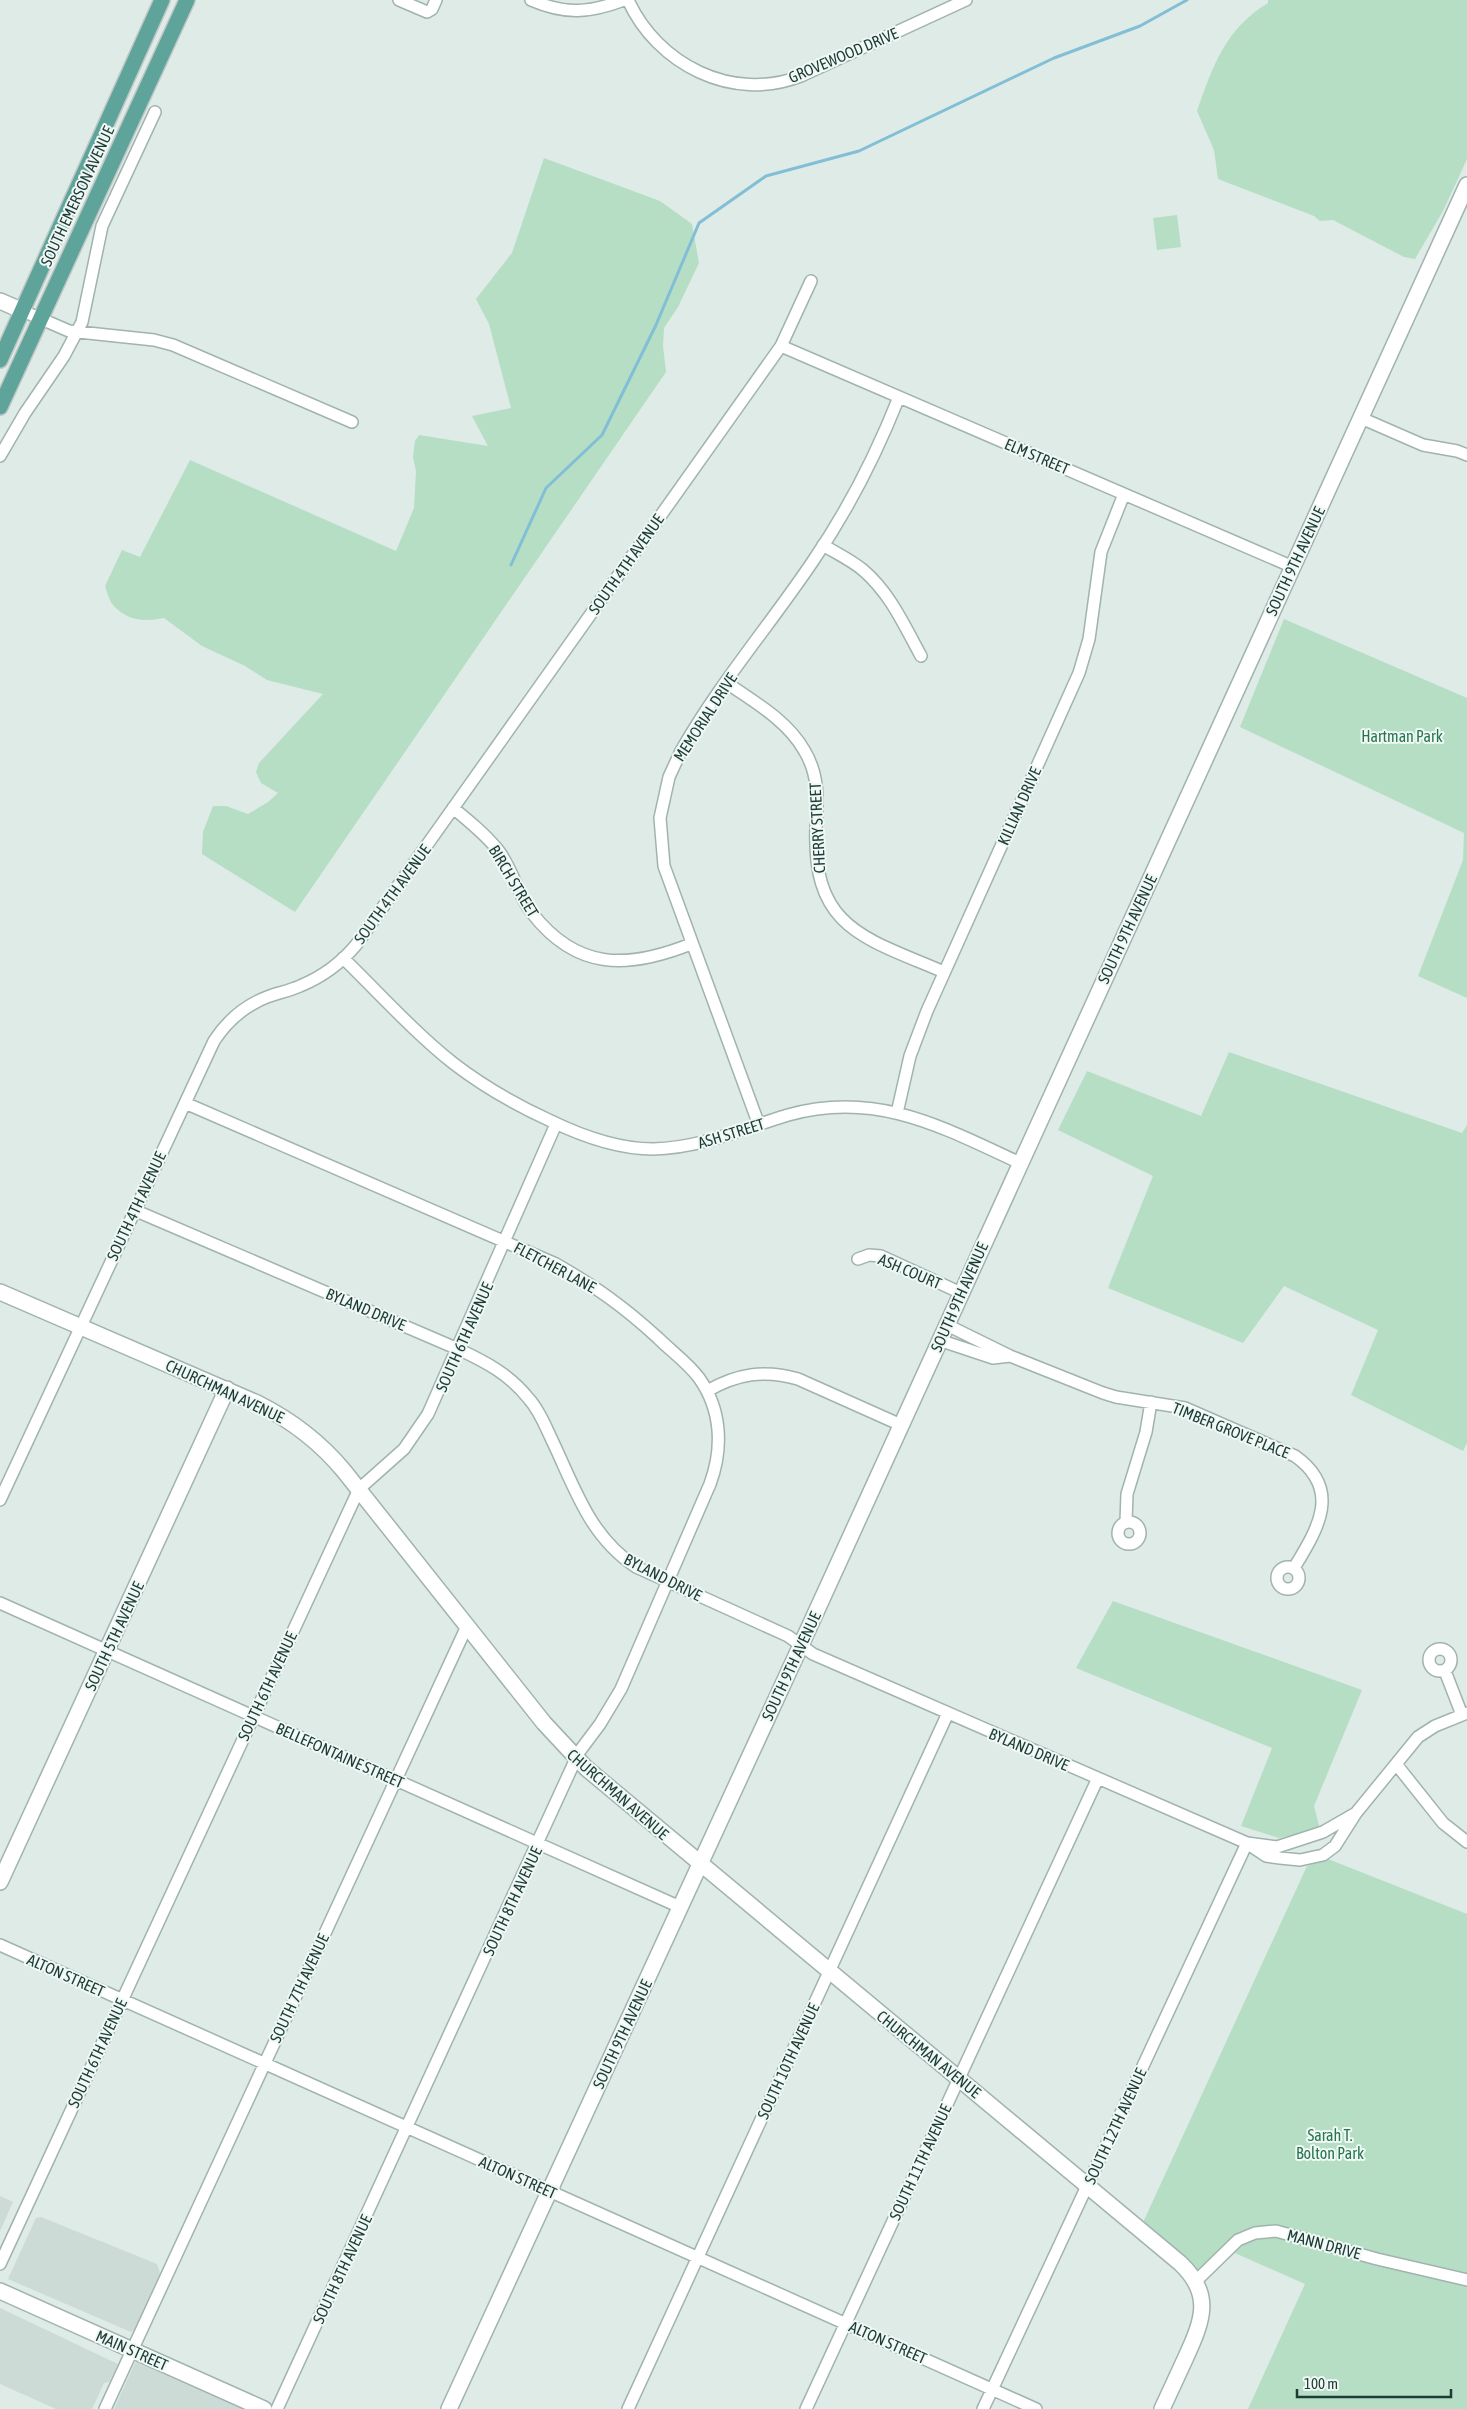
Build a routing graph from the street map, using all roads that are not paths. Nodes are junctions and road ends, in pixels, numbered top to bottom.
1 (162, 0) edge
2 (187, 0) edge
3 (399, 0) edge
4 (436, 0) edge
5 (531, 0) edge
6 (624, 0) edge
7 (628, 0) edge
8 (966, 0) edge
9 (156, 112) dead end
10 (1467, 185) edge
11 (810, 281) dead end
12 (0, 302) edge
13 (23, 312) junction
14 (40, 319) junction
15 (76, 332) junction
16 (781, 346) junction
17 (0, 360) edge
18 (898, 397) junction
19 (0, 407) edge
20 (1361, 418) junction
21 (352, 422) dead end
22 (1467, 455) edge
23 (0, 456) edge
24 (1124, 494) junction
25 (823, 545) junction
26 (1292, 567) junction
27 (921, 656) dead end
28 (727, 683) junction
29 (453, 808) junction
30 (691, 944) junction
31 (343, 958) junction
32 (944, 972) junction
33 (185, 1103) junction
34 (897, 1112) junction
35 (556, 1124) junction
36 (759, 1125) junction
37 (1020, 1163) junction
38 (134, 1210) junction
39 (505, 1242) junction
40 (858, 1259) dead end
41 (0, 1292) edge
42 (961, 1293) junction
43 (947, 1325) junction
44 (81, 1326) junction
45 (939, 1340) junction
46 (458, 1349) junction
47 (1010, 1356) junction
48 (227, 1389) junction
49 (706, 1391) junction
50 (1151, 1402) junction
51 (901, 1425) junction
52 (359, 1489) junction
53 (0, 1500) edge
54 (1126, 1522) dead end
55 (1294, 1568) dead end
56 (668, 1581) junction
57 (0, 1603) edge
58 (467, 1626) junction
59 (801, 1645) junction
60 (107, 1651) junction
61 (1445, 1671) dead end
62 (948, 1713) junction
63 (1464, 1714) edge
64 (253, 1716) junction
65 (576, 1759) junction
66 (1396, 1764) junction
67 (1098, 1778) junction
68 (395, 1780) junction
69 (1356, 1813) junction
70 (1467, 1842) edge
71 (1246, 1843) junction
72 (538, 1844) junction
73 (700, 1864) junction
74 (0, 1882) edge
75 (680, 1907) junction
76 (0, 1945) edge
77 (829, 1972) junction
78 (122, 2000) junction
79 (265, 2063) junction
80 (959, 2078) junction
81 (407, 2127) junction
82 (1087, 2185) junction
83 (550, 2191) junction
84 (698, 2257) junction
85 (0, 2264) edge
86 (1467, 2280) edge
87 (1196, 2281) junction
88 (0, 2291) edge
89 (846, 2323) junction
90 (133, 2350) junction
91 (992, 2389) junction
92 (105, 2409) edge
93 (264, 2409) edge
94 (277, 2409) edge
95 (449, 2409) edge
96 (628, 2409) edge
97 (806, 2409) edge
98 (983, 2409) edge
99 (1036, 2409) edge
100 (1162, 2409) edge

1 - 13 main road, SOUTH EMERSON AVENUE
2 - 14 main road, SOUTH EMERSON AVENUE
3 - 4 street
5 - 6 street
7 - 8 street, GROVEWOOD DRIVE
9 - 15 street
10 - 20 street, SOUTH 9TH AVENUE
11 - 16 street, SOUTH 4TH AVENUE
12 - 13 street
13 - 14 street
13 - 17 main road, SOUTH EMERSON AVENUE
14 - 15 street
14 - 19 main road, SOUTH EMERSON AVENUE
15 - 21 street
15 - 23 street
16 - 18 street, ELM STREET
16 - 29 street, SOUTH 4TH AVENUE
18 - 24 street, ELM STREET
18 - 25 street, MEMORIAL DRIVE
20 - 22 street
20 - 26 street, SOUTH 9TH AVENUE
24 - 26 street, ELM STREET
24 - 32 street, KILLIAN DRIVE
25 - 27 street
25 - 28 street, MEMORIAL DRIVE
26 - 37 street, SOUTH 9TH AVENUE
28 - 30 street, MEMORIAL DRIVE
28 - 32 street, CHERRY STREET
29 - 30 street, BIRCH STREET
29 - 31 street, SOUTH 4TH AVENUE
30 - 36 street, MEMORIAL DRIVE
31 - 33 street, SOUTH 4TH AVENUE
31 - 35 street, ASH STREET
32 - 34 street, KILLIAN DRIVE
33 - 38 street, SOUTH 4TH AVENUE
33 - 39 street, FLETCHER LANE
34 - 36 street, ASH STREET
34 - 37 street, ASH STREET
35 - 36 street, ASH STREET
35 - 39 street, SOUTH 6TH AVENUE
37 - 42 street, SOUTH 9TH AVENUE
38 - 44 street, SOUTH 4TH AVENUE
38 - 46 street, BYLAND DRIVE
39 - 46 street, SOUTH 6TH AVENUE
39 - 49 street, FLETCHER LANE
40 - 42 street, ASH COURT
41 - 44 street, CHURCHMAN AVENUE
42 - 43 street, SOUTH 9TH AVENUE
43 - 45 street, SOUTH 9TH AVENUE
43 - 47 street, TIMBER GROVE PLACE
44 - 48 street, CHURCHMAN AVENUE
44 - 53 street, SOUTH 4TH AVENUE
45 - 47 street, TIMBER GROVE PLACE
45 - 51 street, SOUTH 9TH AVENUE
46 - 52 street, SOUTH 6TH AVENUE
46 - 56 street, BYLAND DRIVE
47 - 50 street, TIMBER GROVE PLACE
48 - 52 street, CHURCHMAN AVENUE
48 - 60 street, SOUTH 5TH AVENUE
49 - 51 street
49 - 56 street, SOUTH 8TH AVENUE
50 - 54 street
50 - 55 street, TIMBER GROVE PLACE
51 - 59 street, SOUTH 9TH AVENUE
52 - 58 street, CHURCHMAN AVENUE
52 - 64 street, SOUTH 6TH AVENUE
56 - 59 street, BYLAND DRIVE
56 - 65 street, SOUTH 8TH AVENUE
57 - 60 street, BELLEFONTAINE STREET
58 - 65 street, CHURCHMAN AVENUE
58 - 68 street, SOUTH 7TH AVENUE
59 - 62 street, BYLAND DRIVE
59 - 73 street, SOUTH 9TH AVENUE
60 - 64 street, BELLEFONTAINE STREET
60 - 74 street, SOUTH 5TH AVENUE
61 - 63 street
62 - 67 street, BYLAND DRIVE
62 - 77 street, SOUTH 10TH AVENUE
63 - 66 street
64 - 68 street, BELLEFONTAINE STREET
64 - 78 street, SOUTH 6TH AVENUE
65 - 72 street, SOUTH 8TH AVENUE
65 - 73 street, CHURCHMAN AVENUE
66 - 69 street
66 - 70 street
67 - 71 street, BYLAND DRIVE
67 - 80 street, SOUTH 11TH AVENUE
68 - 72 street, BELLEFONTAINE STREET
68 - 79 street, SOUTH 7TH AVENUE
69 - 71 street
69 - 71 street
71 - 82 street, SOUTH 12TH AVENUE
72 - 75 street, BELLEFONTAINE STREET
72 - 81 street, SOUTH 8TH AVENUE
73 - 75 street, SOUTH 9TH AVENUE
73 - 77 street, CHURCHMAN AVENUE
75 - 83 street, SOUTH 9TH AVENUE
76 - 78 street, ALTON STREET
77 - 80 street, CHURCHMAN AVENUE
77 - 84 street, SOUTH 10TH AVENUE
78 - 79 street, ALTON STREET
78 - 85 street, SOUTH 6TH AVENUE
79 - 81 street, ALTON STREET
79 - 90 street, SOUTH 7TH AVENUE
80 - 82 street, CHURCHMAN AVENUE
80 - 89 street, SOUTH 11TH AVENUE
81 - 83 street, ALTON STREET
81 - 94 street, SOUTH 8TH AVENUE
82 - 87 street, CHURCHMAN AVENUE
82 - 91 street, SOUTH 12TH AVENUE
83 - 84 street, ALTON STREET
83 - 95 street, SOUTH 9TH AVENUE
84 - 89 street, ALTON STREET
84 - 96 street, SOUTH 10TH AVENUE
86 - 87 street, MANN DRIVE
87 - 100 street
88 - 90 street, MAIN STREET
89 - 91 street, ALTON STREET
89 - 97 street, SOUTH 11TH AVENUE
90 - 92 street, SOUTH 7TH AVENUE
90 - 93 street, MAIN STREET
91 - 98 street, SOUTH 12TH AVENUE
91 - 99 street, ALTON STREET

